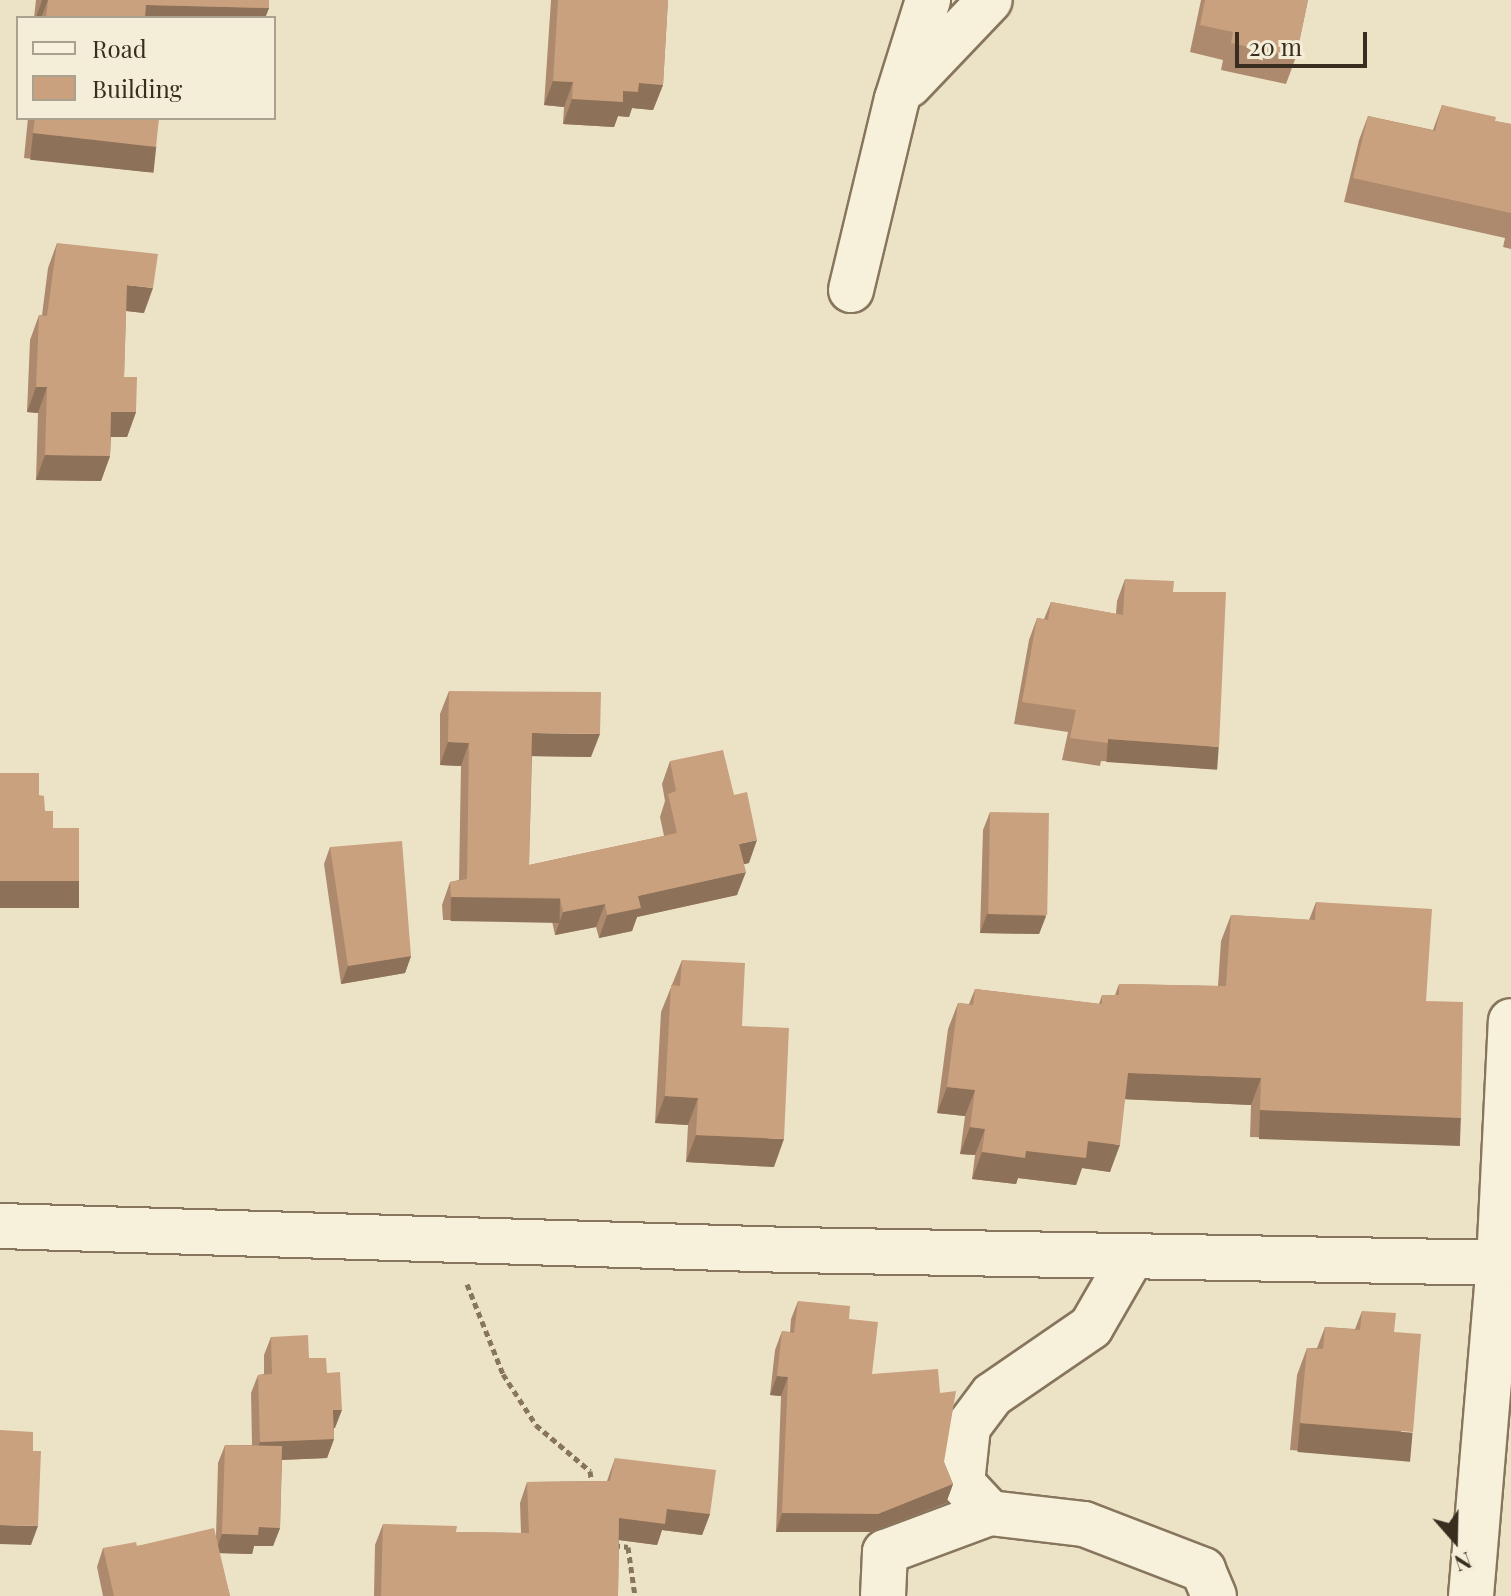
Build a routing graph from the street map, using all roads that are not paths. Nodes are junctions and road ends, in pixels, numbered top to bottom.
1 (928, 0) edge
2 (990, 0) edge
3 (897, 99) junction
4 (851, 290) dead end
5 (1511, 1021) edge
6 (0, 1226) edge
7 (1132, 1256) junction
8 (1505, 1263) edge
9 (990, 1513) junction
10 (883, 1596) edge
11 (1214, 1596) edge
12 (1471, 1596) edge

1 - 3 street
2 - 3 street
3 - 4 street
5 - 8 street
6 - 7 street
7 - 8 street
7 - 9 street
8 - 12 street
9 - 10 street
9 - 11 street

